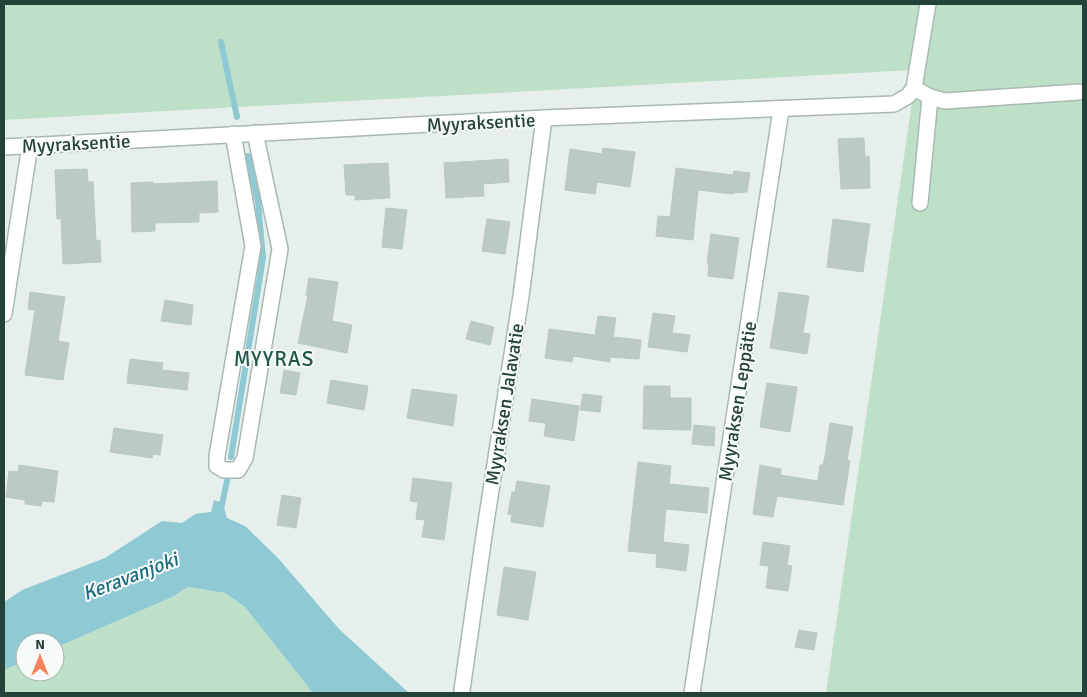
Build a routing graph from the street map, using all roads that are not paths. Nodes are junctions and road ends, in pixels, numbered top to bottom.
1 (928, 4) edge
2 (914, 88) junction
3 (1079, 92) dead end
4 (930, 97) junction
5 (781, 110) junction
6 (544, 118) junction
7 (255, 133) junction
8 (233, 134) junction
9 (30, 145) junction
10 (4, 147) edge
11 (920, 203) dead end
12 (4, 314) edge
13 (462, 690) dead end
14 (692, 693) edge

1 - 2 street
2 - 4 street
2 - 5 street, Myyraksentie
3 - 4 street
4 - 11 street
5 - 6 street, Myyraksentie
5 - 14 street, Myyraksen Leppätie
6 - 7 street, Myyraksentie
6 - 13 street, Myyraksen Jalavatie
7 - 8 street, Myyraksentie
7 - 8 street
8 - 9 street, Myyraksentie
9 - 10 street, Myyraksentie
9 - 12 street

